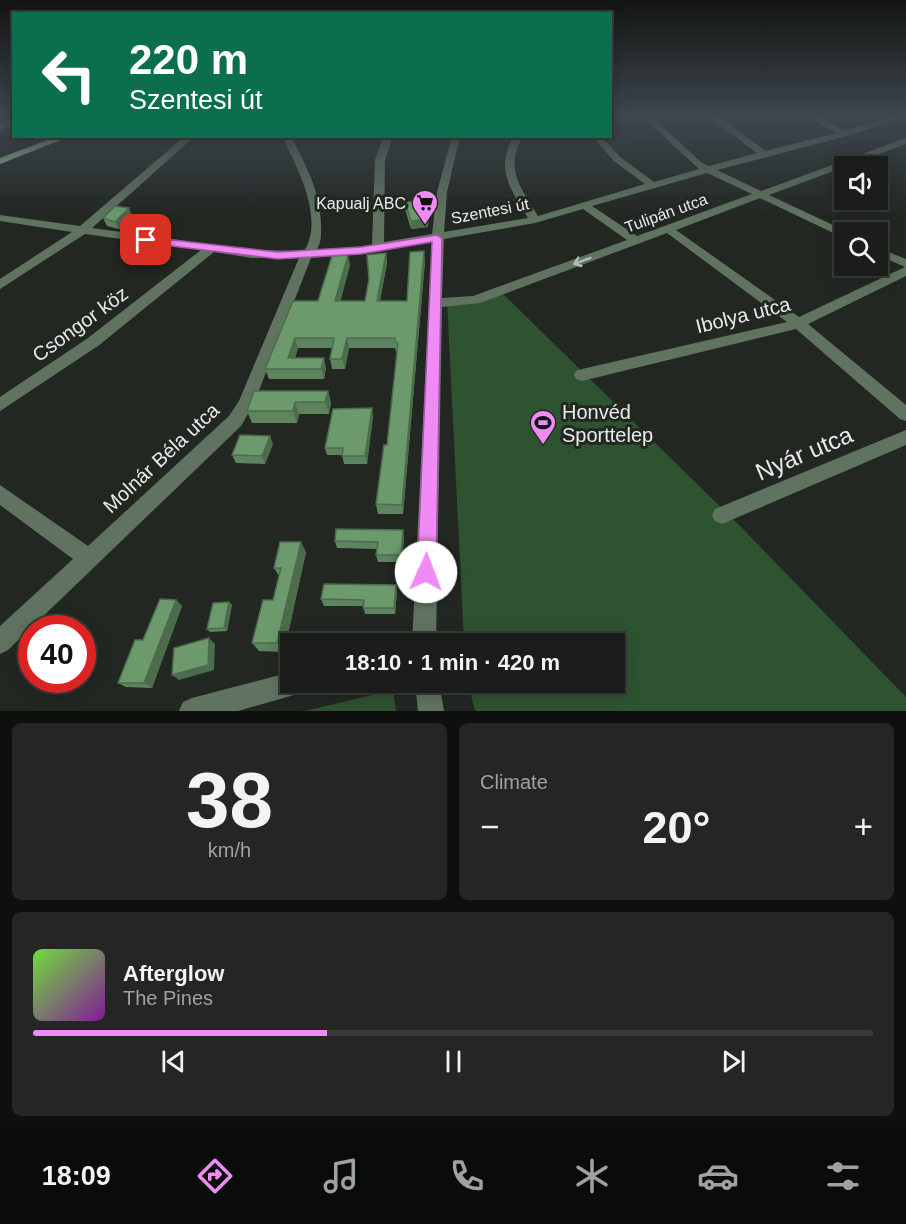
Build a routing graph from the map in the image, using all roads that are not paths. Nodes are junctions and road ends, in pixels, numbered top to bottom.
1 (29, 150) edge
2 (175, 150) edge
3 (293, 150) edge
4 (384, 150) edge
5 (452, 150) edge
6 (510, 150) edge
7 (609, 150) edge
8 (684, 150) edge
9 (759, 150) edge
10 (779, 150) edge
11 (882, 150) edge
12 (764, 154) junction
13 (0, 161) edge
14 (706, 170) junction
15 (652, 185) junction
16 (760, 196) junction
17 (585, 206) junction
18 (0, 218) edge
19 (535, 220) junction
20 (668, 229) junction
21 (834, 230) edge
22 (81, 231) junction
23 (437, 238) junction
24 (636, 241) junction
25 (378, 248) junction
26 (210, 249) junction
27 (309, 255) junction
28 (888, 256) edge
29 (906, 264) edge
30 (906, 271) edge
31 (0, 285) edge
32 (435, 303) junction
33 (798, 323) junction
34 (582, 375) dead end
35 (0, 405) edge
36 (906, 414) edge
37 (906, 437) edge
38 (0, 494) edge
39 (722, 515) dead end
40 (87, 558) junction
41 (424, 633) edge
42 (0, 642) edge
43 (280, 687) edge
44 (429, 693) edge
45 (192, 711) edge
46 (431, 711) edge

1 - 13 main road
2 - 22 street
3 - 27 street, Molnár Béla utca
4 - 25 street
5 - 23 street
6 - 19 street
7 - 15 street
8 - 14 street
9 - 12 street
10 - 12 street, Szentesi út
11 - 16 street, Tulipán utca
12 - 14 street, Szentesi út
14 - 15 street, Szentesi út
14 - 16 street
15 - 17 street, Szentesi út
16 - 20 street, Tulipán utca
16 - 21 street
17 - 19 street, Szentesi út
17 - 24 street
18 - 22 street, Szentesi út
19 - 23 street, Szentesi út
20 - 24 street, Tulipán utca
20 - 33 street
22 - 26 street, Szentesi út
22 - 31 street
23 - 25 street, Szentesi út
23 - 32 street
24 -> 32 street, Tulipán utca
25 - 27 street, Szentesi út
26 - 27 street, Szentesi út
26 - 35 street, Csongor köz
27 - 40 street, Molnár Béla utca
28 - 29 street
30 - 33 street, Ibolya utca
32 - 41 street
33 - 34 street, Ibolya utca
33 - 36 street
37 - 39 street, Nyár utca
38 - 40 street
40 - 42 street, Molnár Béla utca
43 - 45 street
44 - 46 street

